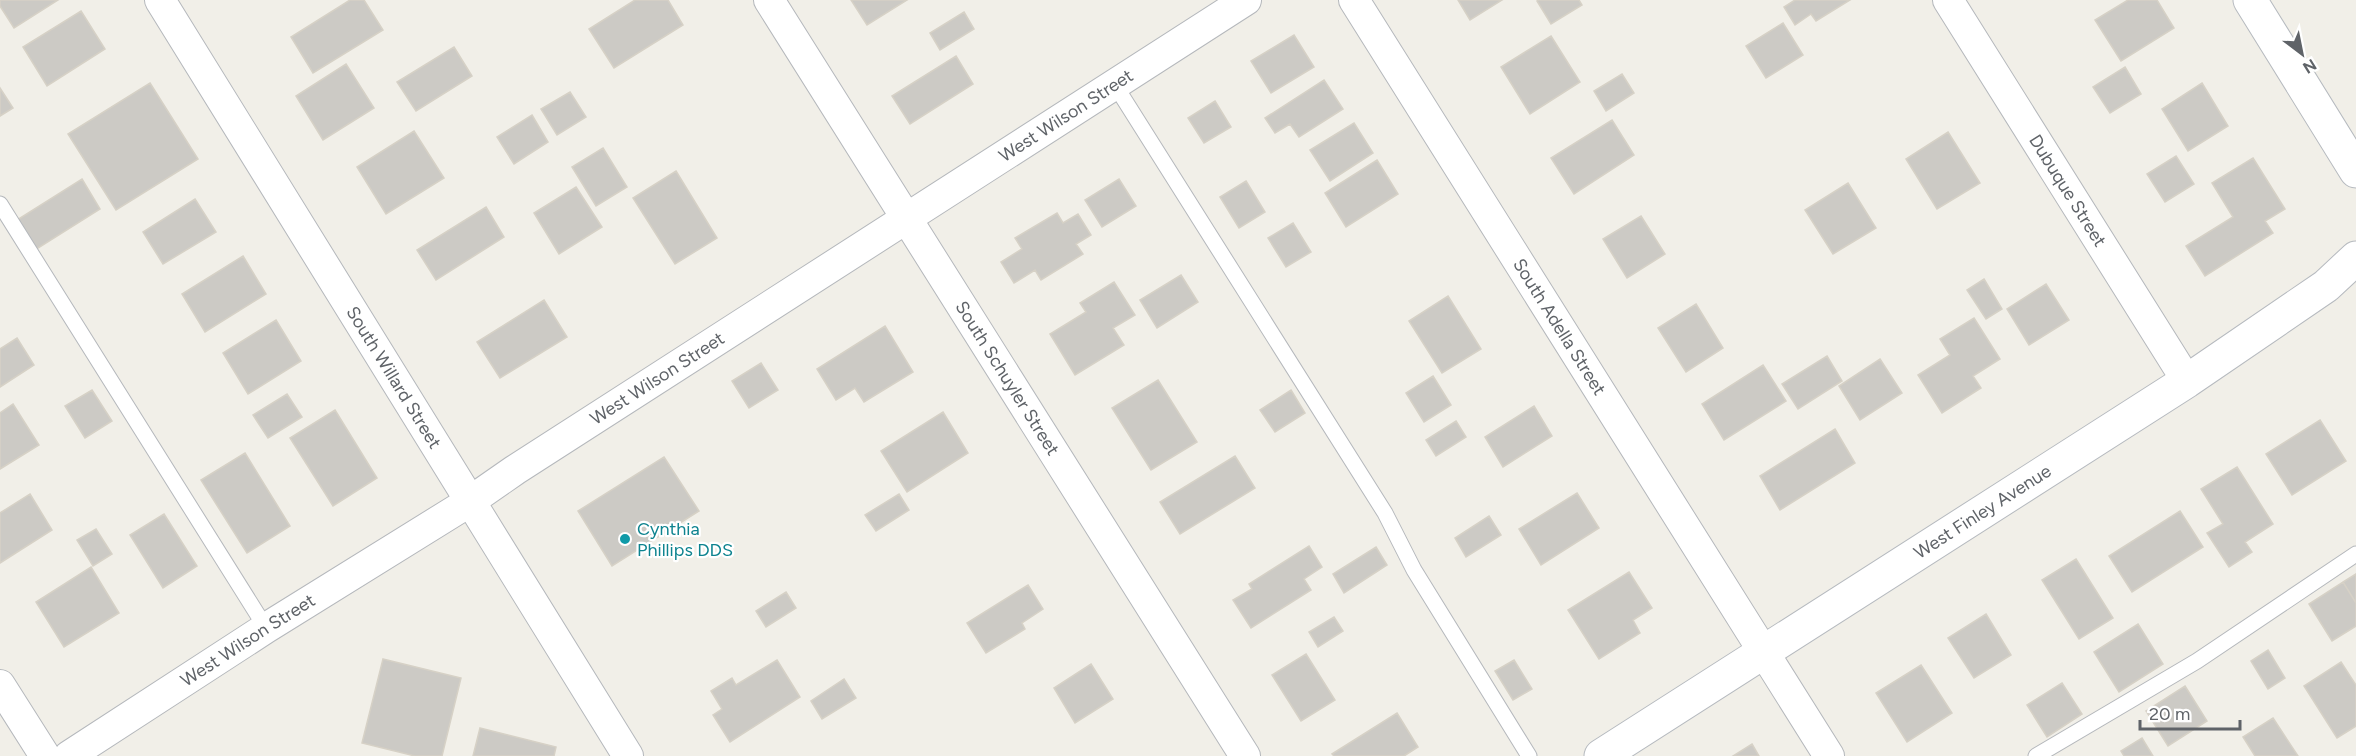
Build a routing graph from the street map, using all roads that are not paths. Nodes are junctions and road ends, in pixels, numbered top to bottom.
1 (160, 0) edge
2 (769, 0) edge
3 (1246, 0) edge
4 (1354, 0) edge
5 (1948, 0) edge
6 (2250, 0) edge
7 (1115, 85) junction
8 (2353, 161) edge
9 (0, 204) edge
10 (907, 219) junction
11 (2356, 258) edge
12 (2187, 381) junction
13 (469, 501) junction
14 (2356, 554) edge
15 (266, 628) junction
16 (1763, 652) junction
17 (0, 684) edge
18 (45, 756) edge
19 (69, 756) edge
20 (628, 756) edge
21 (1245, 756) edge
22 (1529, 756) edge
23 (1601, 756) edge
24 (1829, 756) edge
25 (2036, 756) edge

1 - 13 street, South Willard Street
2 - 10 street, South Schuyler Street
3 - 7 street, West Wilson Street
4 - 16 street, South Adella Street
5 - 12 street, Dubuque Street
6 - 8 main road
7 - 10 street, West Wilson Street
7 - 22 lane
9 - 15 lane
10 - 13 street, West Wilson Street
10 - 21 street, South Schuyler Street
11 - 12 main road, West Finley Avenue
12 - 16 main road, West Finley Avenue
13 - 15 street, West Wilson Street
13 - 20 street, South Willard Street
14 - 25 lane
15 - 19 street, West Wilson Street
16 - 23 main road, West Finley Avenue
16 - 24 street, South Adella Street
17 - 18 street

